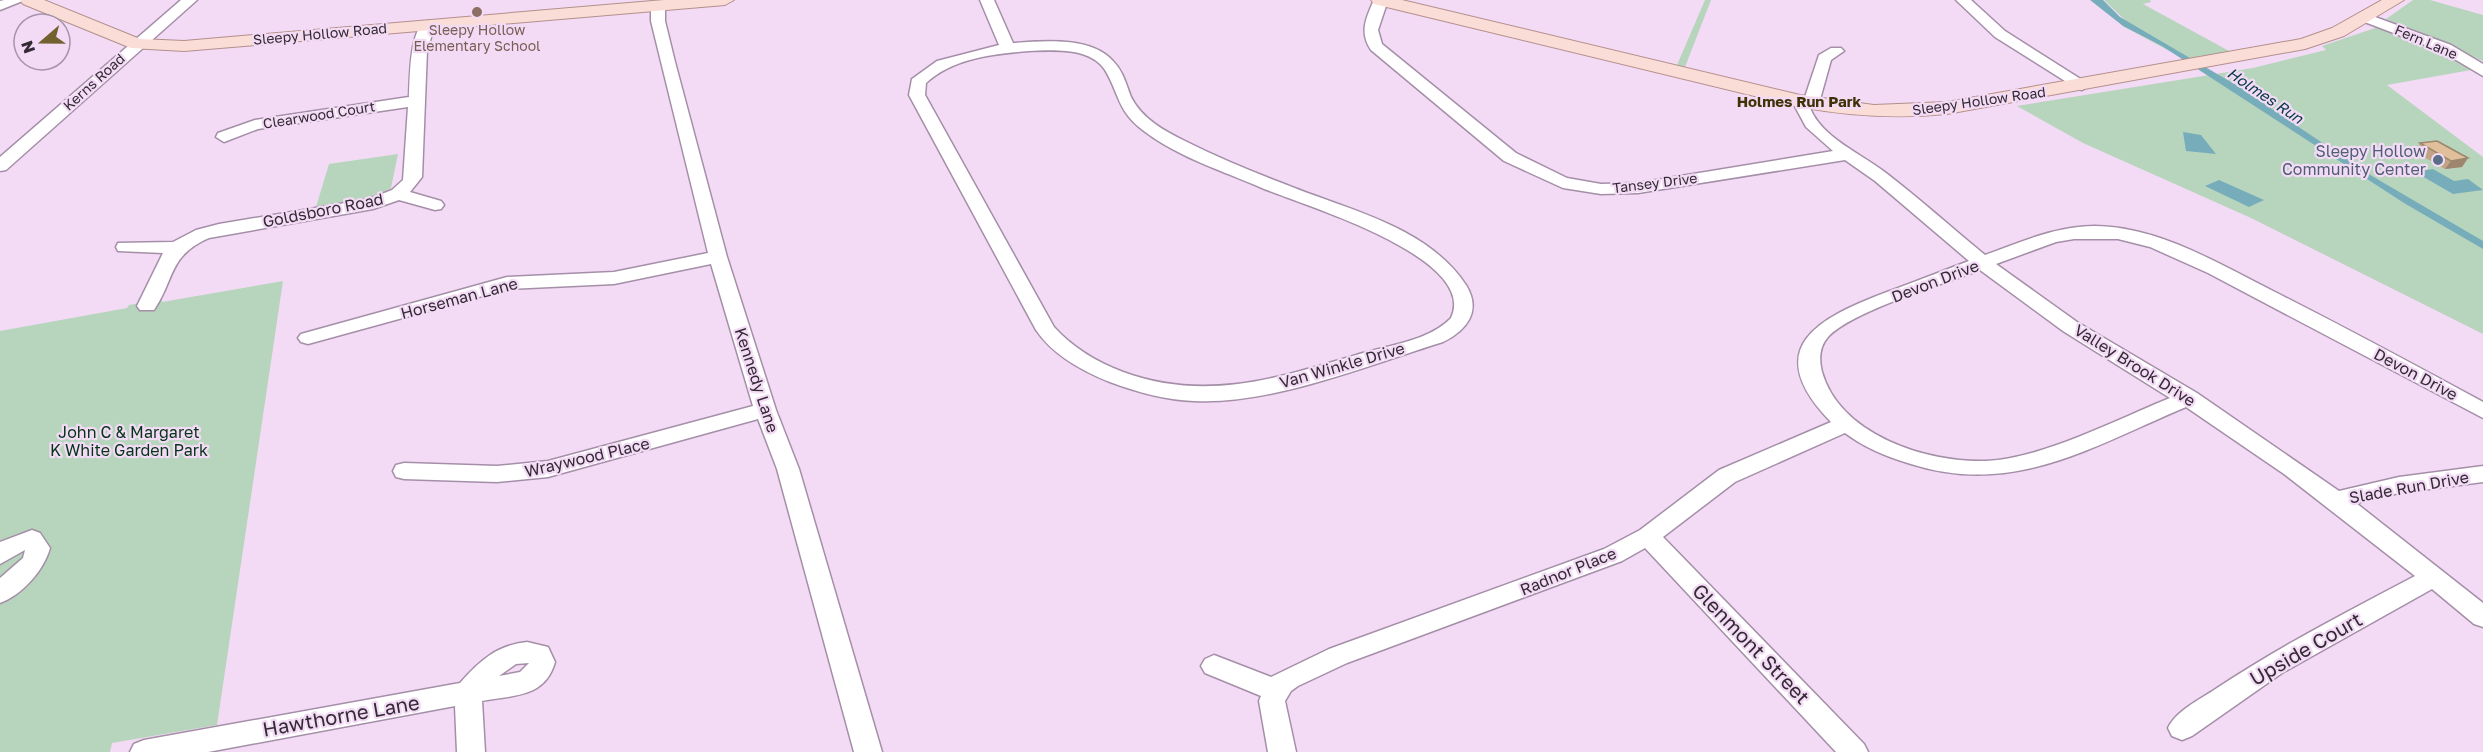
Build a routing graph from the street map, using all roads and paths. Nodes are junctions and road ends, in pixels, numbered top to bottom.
1 (18, 0) edge
2 (29, 0) edge
3 (190, 0) edge
4 (725, 0) edge
5 (987, 0) edge
6 (1381, 0) edge
7 (1963, 0) edge
8 (2395, 0) edge
9 (0, 6) edge
10 (658, 6) junction
11 (2367, 18) junction
12 (428, 25) junction
13 (136, 44) junction
14 (1008, 48) junction
15 (1836, 51) dead end
16 (2483, 71) edge
17 (2082, 85) junction
18 (416, 101) junction
19 (1806, 102) junction
20 (224, 137) dead end
21 (1849, 154) junction
22 (0, 166) edge
23 (398, 194) junction
24 (435, 204) dead end
25 (125, 247) dead end
26 (176, 248) junction
27 (718, 257) junction
28 (1981, 263) junction
29 (147, 306) dead end
30 (308, 338) dead end
31 (2189, 398) junction
32 (765, 410) junction
33 (2483, 411) edge
34 (1846, 424) junction
35 (404, 471) dead end
36 (2483, 474) edge
37 (2336, 500) junction
38 (1648, 536) junction
39 (0, 555) edge
40 (2434, 577) junction
41 (2, 588) edge
42 (2483, 617) edge
43 (1214, 666) dead end
44 (1276, 690) junction
45 (2182, 728) dead end
46 (144, 752) edge
47 (471, 752) edge
48 (868, 752) edge
49 (1282, 752) edge
50 (1854, 752) edge

1 - 9 street
2 - 13 main road, Sleepy Hollow Road
3 - 13 street, Kerns Road
4 - 10 main road, Sleepy Hollow Road
5 - 14 street
6 - 19 main road, Sleepy Hollow Road
6 - 21 street, Tansey Drive
7 - 17 street
8 - 11 main road, Sleepy Hollow Road
10 - 12 main road, Sleepy Hollow Road
10 - 27 street, Kennedy Lane
11 - 16 street, Fern Lane
11 - 17 main road, Sleepy Hollow Road
12 - 13 main road, Sleepy Hollow Road
12 - 18 street, Goldsboro Road
13 - 22 street, Kerns Road
14 - 14 street, Van Winkle Drive
15 - 19 street
17 - 19 main road, Sleepy Hollow Road
18 - 20 street, Clearwood Court
18 - 23 street, Goldsboro Road
19 - 21 street, Valley Brook Drive
21 - 28 street, Valley Brook Drive
23 - 24 street
23 - 26 street, Goldsboro Road
25 - 26 street
26 - 29 street
27 - 30 street, Horseman Lane
27 - 32 street, Kennedy Lane
28 - 31 street, Valley Brook Drive
28 - 33 street, Devon Drive
28 - 34 street, Devon Drive
31 - 34 street, Devon Drive
31 - 37 street, Valley Brook Drive
32 - 35 street, Wraywood Place
32 - 48 street, Kennedy Lane
34 - 38 street, Radnor Place
36 - 37 street, Slade Run Drive
37 - 40 street, Valley Brook Drive
38 - 44 street, Radnor Place
38 - 50 street, Glenmont Street
39 - 41 street
40 - 42 street, Valley Brook Drive
40 - 45 street, Upside Court
43 - 44 street
44 - 49 street
46 - 47 street, Hawthorne Lane

